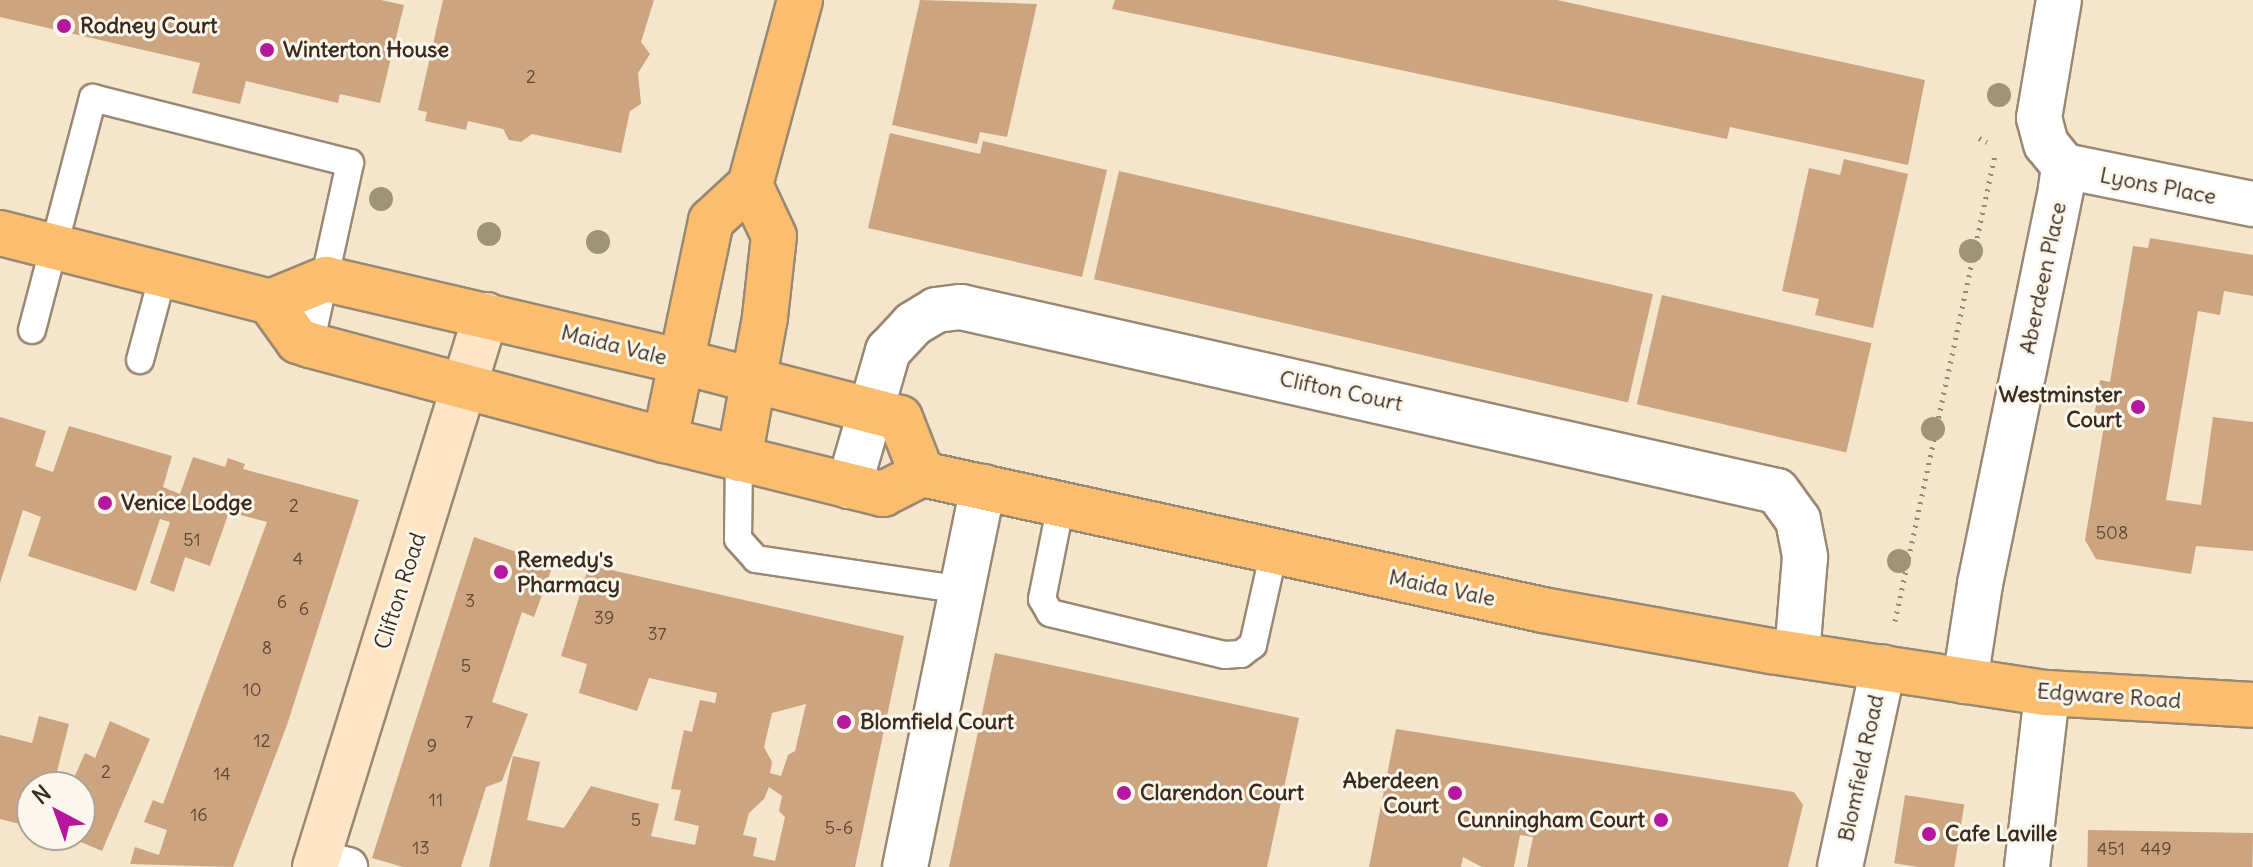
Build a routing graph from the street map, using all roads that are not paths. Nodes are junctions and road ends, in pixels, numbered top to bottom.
1 (800, 0) edge
2 (2059, 0) edge
3 (2064, 166) junction
4 (750, 185) junction
5 (2253, 204) edge
6 (0, 233) edge
7 (57, 248) junction
8 (163, 275) junction
9 (326, 279) junction
10 (270, 302) junction
11 (486, 315) junction
12 (32, 330) dead end
13 (310, 345) junction
14 (140, 360) dead end
15 (683, 362) junction
16 (753, 382) junction
17 (464, 389) junction
18 (868, 410) junction
19 (665, 440) junction
20 (739, 459) junction
21 (922, 474) junction
22 (849, 486) junction
23 (983, 487) junction
24 (1061, 504) junction
25 (1274, 551) junction
26 (963, 590) junction
27 (1797, 655) junction
28 (1883, 668) junction
29 (1965, 681) junction
30 (2047, 693) junction
31 (2253, 705) edge
32 (327, 865) edge
33 (905, 867) edge
34 (1840, 867) edge
35 (2027, 867) edge

1 - 4 main road
2 - 3 street
3 - 5 street, Lyons Place
3 - 29 street, Aberdeen Place
4 - 15 main road
4 - 16 main road
6 - 7 main road
7 - 8 main road
7 - 9 lane
7 - 12 lane
8 - 10 main road
8 - 14 lane
9 - 10 main road
9 - 11 main road, Maida Vale
9 - 13 lane
10 - 13 main road
11 - 15 main road, Maida Vale
11 - 17 main road, Clifton Road
13 - 17 main road
15 - 16 main road, Maida Vale
15 - 19 main road
16 - 18 main road, Maida Vale
16 - 20 main road
17 - 19 main road
17 - 32 main road, Clifton Road
18 - 21 main road, Maida Vale
18 - 22 street, Clifton Court
18 - 27 street, Clifton Court
19 - 20 main road
20 - 22 main road
20 - 26 lane
21 - 22 main road
21 - 23 main road, Maida Vale
23 - 24 main road, Maida Vale
23 - 26 street
24 - 25 main road, Maida Vale
24 - 25 lane
25 - 27 main road, Maida Vale
26 - 33 street
27 - 28 main road, Maida Vale
28 - 29 main road, Maida Vale
28 - 34 street, Blomfield Road
29 - 30 main road, Edgware Road
30 - 31 main road, Edgware Road
30 - 35 street

